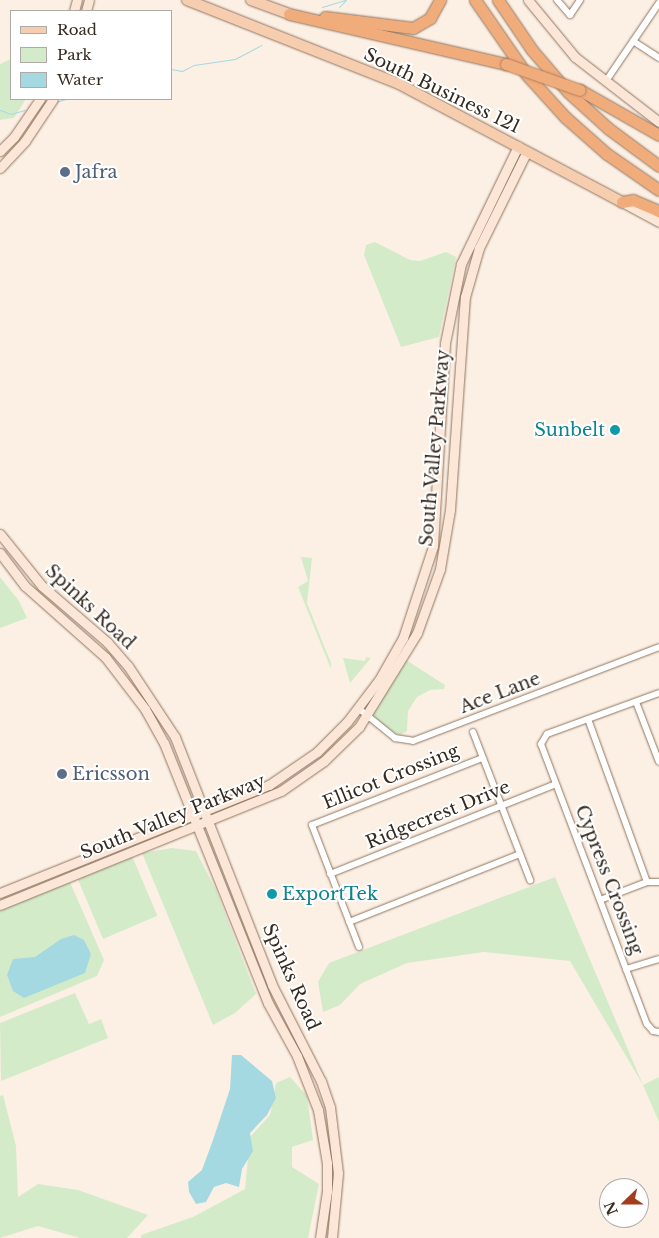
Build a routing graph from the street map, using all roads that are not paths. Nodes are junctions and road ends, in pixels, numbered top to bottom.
1 (187, 0) edge
2 (251, 0) edge
3 (440, 0) edge
4 (475, 0) edge
5 (498, 0) edge
6 (528, 0) edge
7 (557, 0) edge
8 (580, 0) edge
9 (659, 5) edge
10 (289, 14) junction
11 (633, 41) junction
12 (659, 58) edge
13 (606, 81) junction
14 (39, 100) edge
15 (45, 100) edge
16 (51, 100) edge
17 (41, 119) junction
18 (659, 122) edge
19 (659, 135) edge
20 (518, 146) junction
21 (0, 151) edge
22 (527, 151) junction
23 (659, 166) edge
24 (0, 168) edge
25 (659, 190) edge
26 (622, 202) junction
27 (659, 211) edge
28 (659, 222) edge
29 (445, 343) junction
30 (460, 345) junction
31 (1, 537) edge
32 (0, 553) edge
33 (422, 588) junction
34 (433, 591) junction
35 (72, 612) junction
36 (64, 621) junction
37 (659, 647) edge
38 (659, 693) edge
39 (636, 702) junction
40 (358, 708) junction
41 (366, 716) junction
42 (588, 719) junction
43 (473, 732) dead end
44 (482, 758) junction
45 (659, 762) edge
46 (556, 784) junction
47 (501, 805) junction
48 (206, 811) junction
49 (194, 816) junction
50 (210, 821) junction
51 (197, 826) junction
52 (520, 854) junction
53 (69, 864) junction
54 (330, 874) junction
55 (73, 875) junction
56 (530, 880) dead end
57 (647, 882) junction
58 (659, 882) edge
59 (0, 893) edge
60 (600, 900) junction
61 (0, 905) edge
62 (349, 922) junction
63 (359, 947) dead end
64 (260, 952) junction
65 (249, 956) junction
66 (659, 959) edge
67 (626, 969) junction
68 (656, 1032) edge
69 (320, 1238) edge
70 (332, 1238) edge

1 - 20 main road, South Business 121
2 - 10 main road
3 - 10 highway
4 - 25 highway
5 - 23 highway
6 - 13 main road
7 - 8 street
9 - 11 street
10 - 19 highway, bridge
11 - 12 street
11 - 13 street
13 - 18 main road
14 - 21 main road
15 - 17 main road
16 - 17 main road
17 - 24 main road
20 - 22 main road, South Business 121
20 - 29 main road, South Valley Parkway
22 - 26 main road, South Business 121
22 - 30 main road, South Valley Parkway
26 - 27 highway
26 - 28 main road
29 - 30 main road
29 - 33 main road, South Valley Parkway
30 - 34 main road, South Valley Parkway
31 - 35 main road, Spinks Road
32 - 36 main road, Spinks Road
33 - 34 main road
33 - 40 main road, South Valley Parkway
34 - 41 main road, South Valley Parkway
35 - 36 main road
35 - 48 main road, Spinks Road
36 - 49 main road, Spinks Road
37 - 41 street, Ace Lane
38 - 39 street
39 - 42 street
39 - 45 street
40 - 41 street, Ace Lane
40 - 48 main road, South Valley Parkway
41 - 50 main road, South Valley Parkway
42 - 46 street, Cypress Crossing
42 - 57 street
43 - 44 street
44 - 47 street
44 - 54 street, Ellicot Crossing
46 - 47 street, Ridgecrest Drive
46 - 60 street, Cypress Crossing
47 - 52 street
47 - 54 street, Ridgecrest Drive
48 - 49 main road, South Valley Parkway
48 - 50 main road, Spinks Road
49 - 51 main road, Spinks Road
49 - 53 main road, South Valley Parkway
50 - 51 main road, South Valley Parkway
50 - 64 main road, Spinks Road
51 - 55 main road, South Valley Parkway
51 - 65 main road, Spinks Road
52 - 56 street
52 - 62 street
53 - 55 main road
53 - 59 main road, South Valley Parkway
54 - 62 street
55 - 61 main road, South Valley Parkway
57 - 58 street
57 - 60 street
60 - 67 street, Cypress Crossing
62 - 63 street
64 - 65 main road
64 - 70 main road, Spinks Road
65 - 69 main road, Spinks Road
66 - 67 street
67 - 68 street, Cypress Crossing

